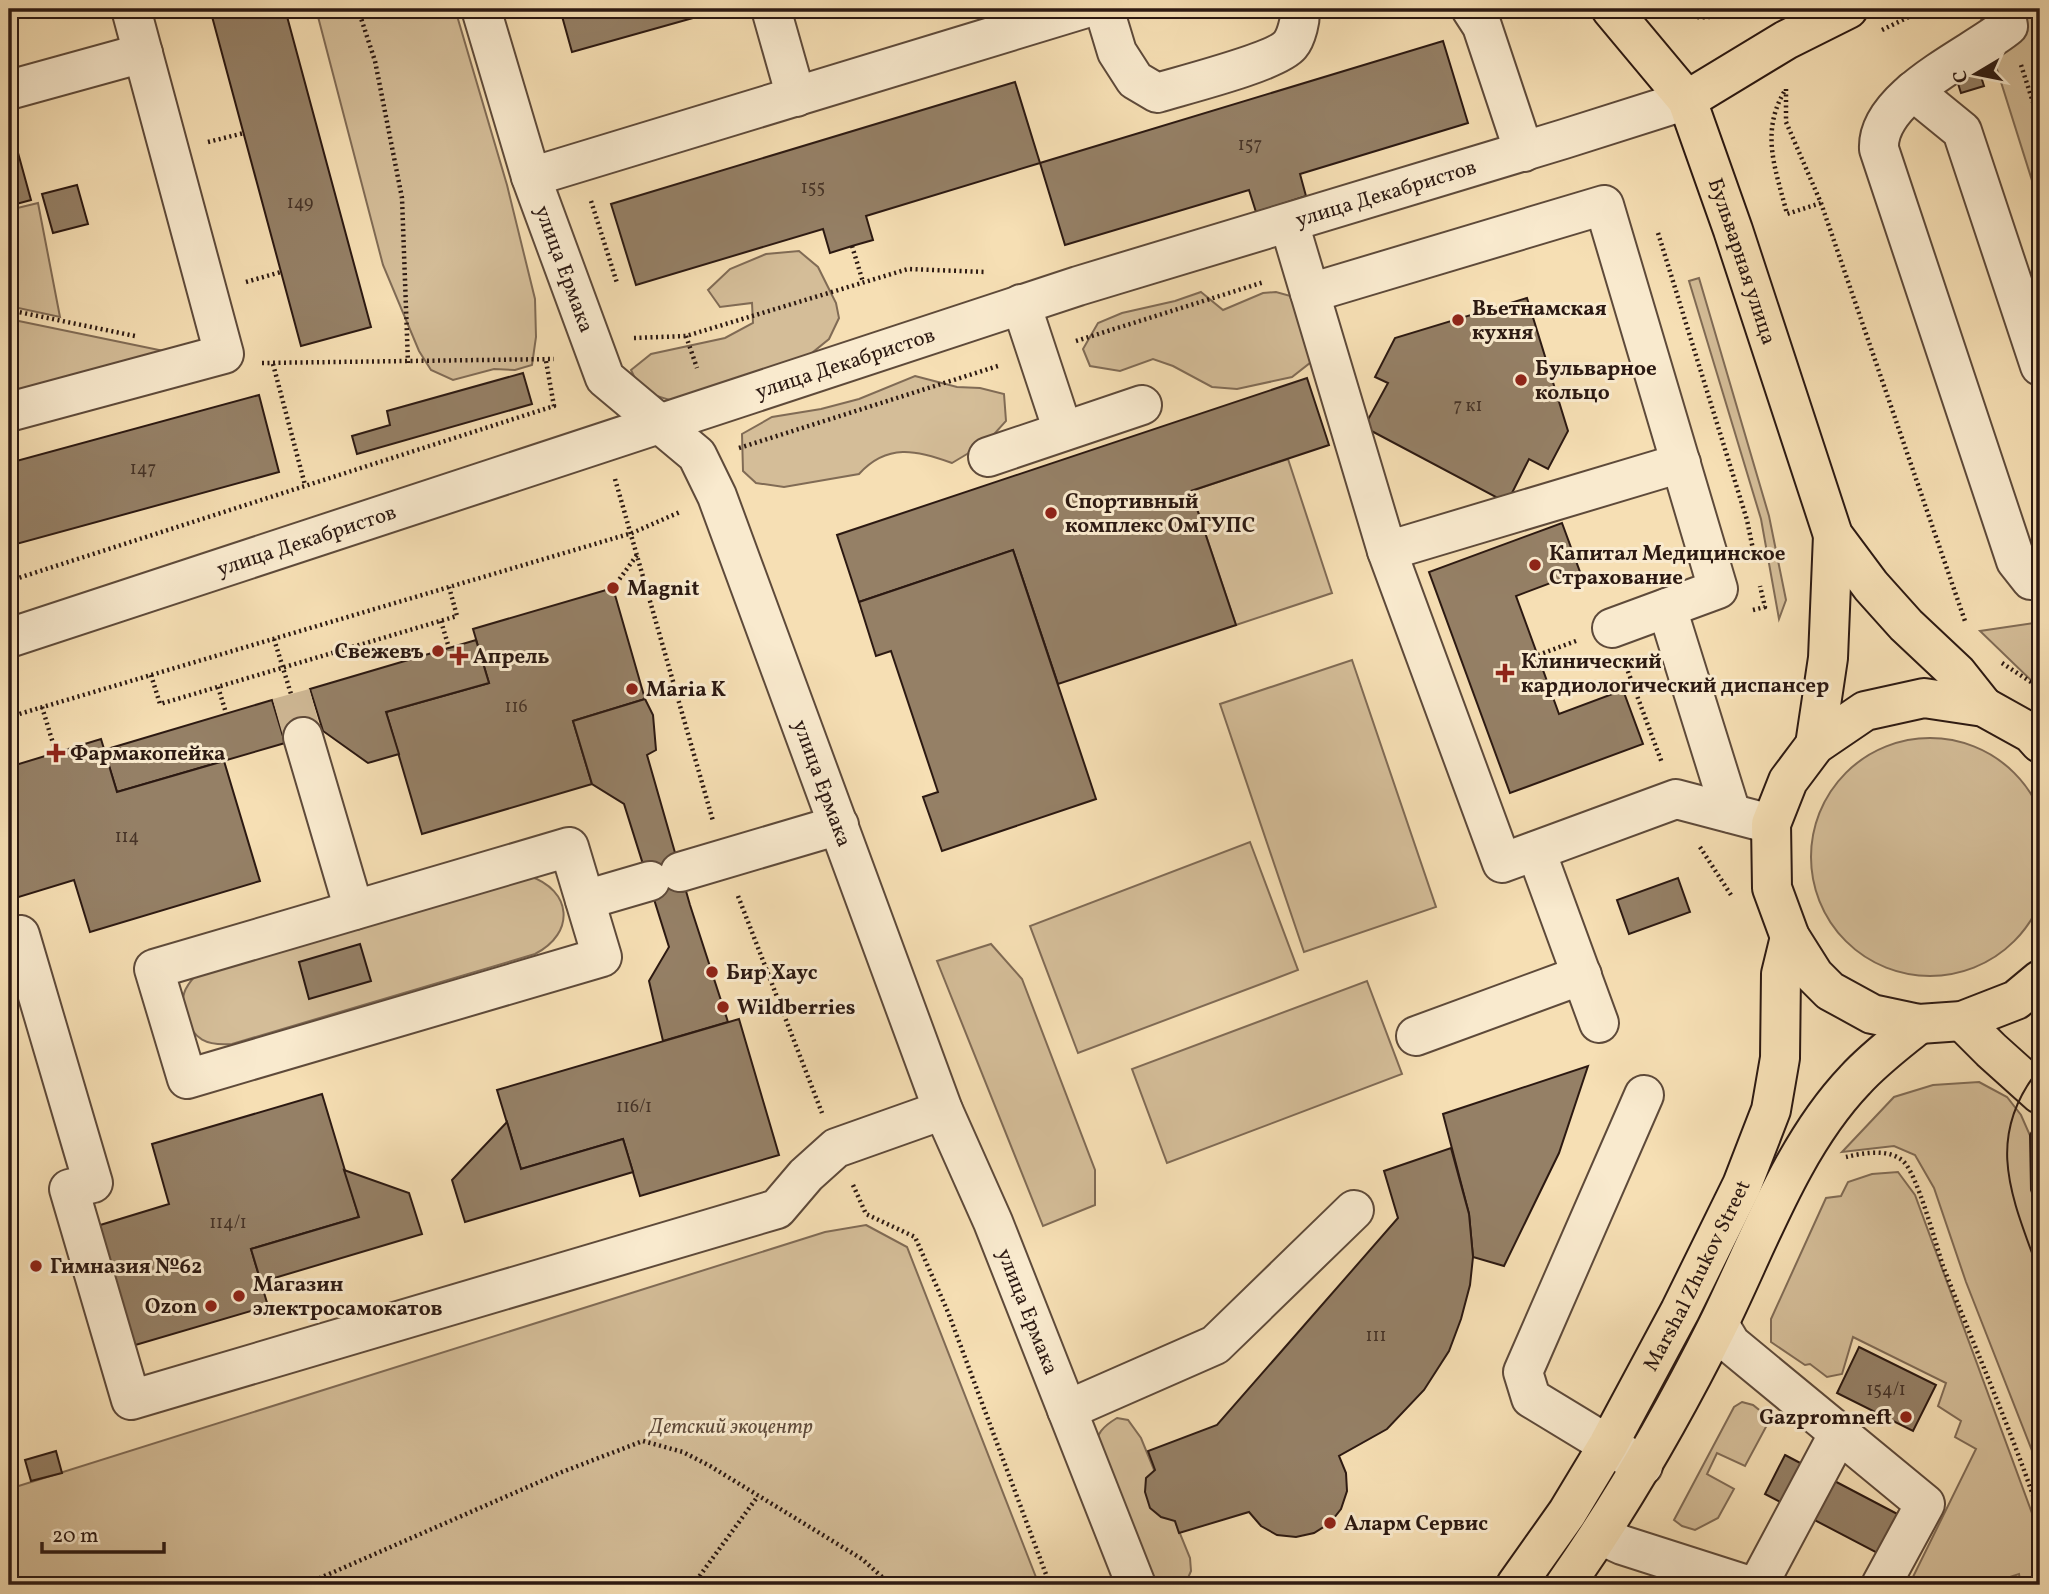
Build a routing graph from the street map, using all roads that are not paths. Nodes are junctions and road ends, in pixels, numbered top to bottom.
1 (131, 9) edge
2 (481, 9) edge
3 (771, 9) edge
4 (1083, 9) edge
5 (1104, 9) edge
6 (1299, 9) edge
7 (1471, 9) edge
8 (1612, 9) edge
9 (1849, 9) edge
10 (2006, 18) edge
11 (143, 53) junction
12 (9, 90) edge
13 (1913, 91) junction
14 (796, 97) junction
15 (1687, 100) junction
16 (1524, 152) junction
17 (531, 177) junction
18 (1289, 223) junction
19 (1310, 293) junction
20 (1021, 304) junction
21 (2040, 366) edge
22 (1142, 405) dead end
23 (9, 412) edge
24 (660, 423) junction
25 (1063, 432) junction
26 (988, 457) dead end
27 (1681, 463) junction
28 (1833, 535) junction
29 (1387, 551) junction
30 (2040, 579) edge
31 (1667, 608) junction
32 (1612, 628) road end
33 (9, 638) edge
34 (1984, 707) junction
35 (303, 737) tunnel mouth
36 (2040, 743) edge
37 (1815, 745) junction
38 (1731, 813) junction
39 (1771, 824) junction
40 (839, 825) junction
41 (1536, 851) junction
42 (584, 900) junction
43 (354, 910) junction
44 (20, 935) dead end
45 (1790, 936) junction
46 (1582, 975) junction
47 (2040, 980) edge
48 (1962, 1021) junction
49 (1599, 1023) dead end
50 (1919, 1024) junction
51 (1416, 1036) dead end
52 (2040, 1094) edge
53 (1644, 1095) dead end
54 (943, 1111) junction
55 (1354, 1210) dead end
56 (1718, 1324) junction
57 (1067, 1410) junction
58 (1839, 1433) junction
59 (1608, 1445) junction
60 (1643, 1466) junction
61 (1600, 1535) junction
62 (1136, 1585) edge
63 (1516, 1585) edge
64 (1565, 1585) edge
65 (1747, 1585) edge
66 (1758, 1585) edge
67 (1881, 1585) edge

1 - 11 street
2 - 17 street, улица Ермака
3 - 14 street
4 - 14 street
5 - 6 street
7 - 16 street
8 - 15 main road, Бульварная улица
9 - 15 main road
10 - 13 street
11 - 12 street
11 - 23 street
13 - 21 street
13 - 30 street
14 - 17 street
15 - 16 street, улица Декабристов
15 - 28 main road, Бульварная улица
16 - 18 street, улица Декабристов
17 - 24 street, улица Ермака
18 - 19 street
18 - 20 street, улица Декабристов
19 - 27 street
19 - 29 street
20 - 24 street, улица Декабристов
20 - 25 street
22 - 25 street
24 - 33 street, улица Декабристов
24 - 40 street, улица Ермака
25 - 26 street
27 - 29 street
27 - 31 street
28 - 34 main road, Бульварная улица
28 - 37 main road, Бульварная улица
29 - 41 street
31 - 32 street
31 - 38 street
34 - 36 main road
34 - 37 main road
35 - 43 street
37 - 39 main road
38 - 39 street
38 - 41 street
39 - 45 main road
40 - 42 street
40 - 54 street, улица Ермака
41 - 46 street
42 - 43 street
42 - 43 street
44 - 54 street
45 - 50 main road
45 - 59 main road, Marshal Zhukov Street
46 - 49 street
46 - 51 street
47 - 48 main road
48 - 50 main road
48 - 52 main road
50 - 56 main road, Marshal Zhukov Street
53 - 59 street
54 - 57 street, улица Ермака
55 - 57 street
56 - 58 street
56 - 60 main road, Marshal Zhukov Street
57 - 62 street, улица Ермака
58 - 66 street
58 - 67 street
59 - 60 street
59 - 63 main road, Marshal Zhukov Street
60 - 61 main road, Marshal Zhukov Street
61 - 64 main road, Marshal Zhukov Street
61 - 65 street

